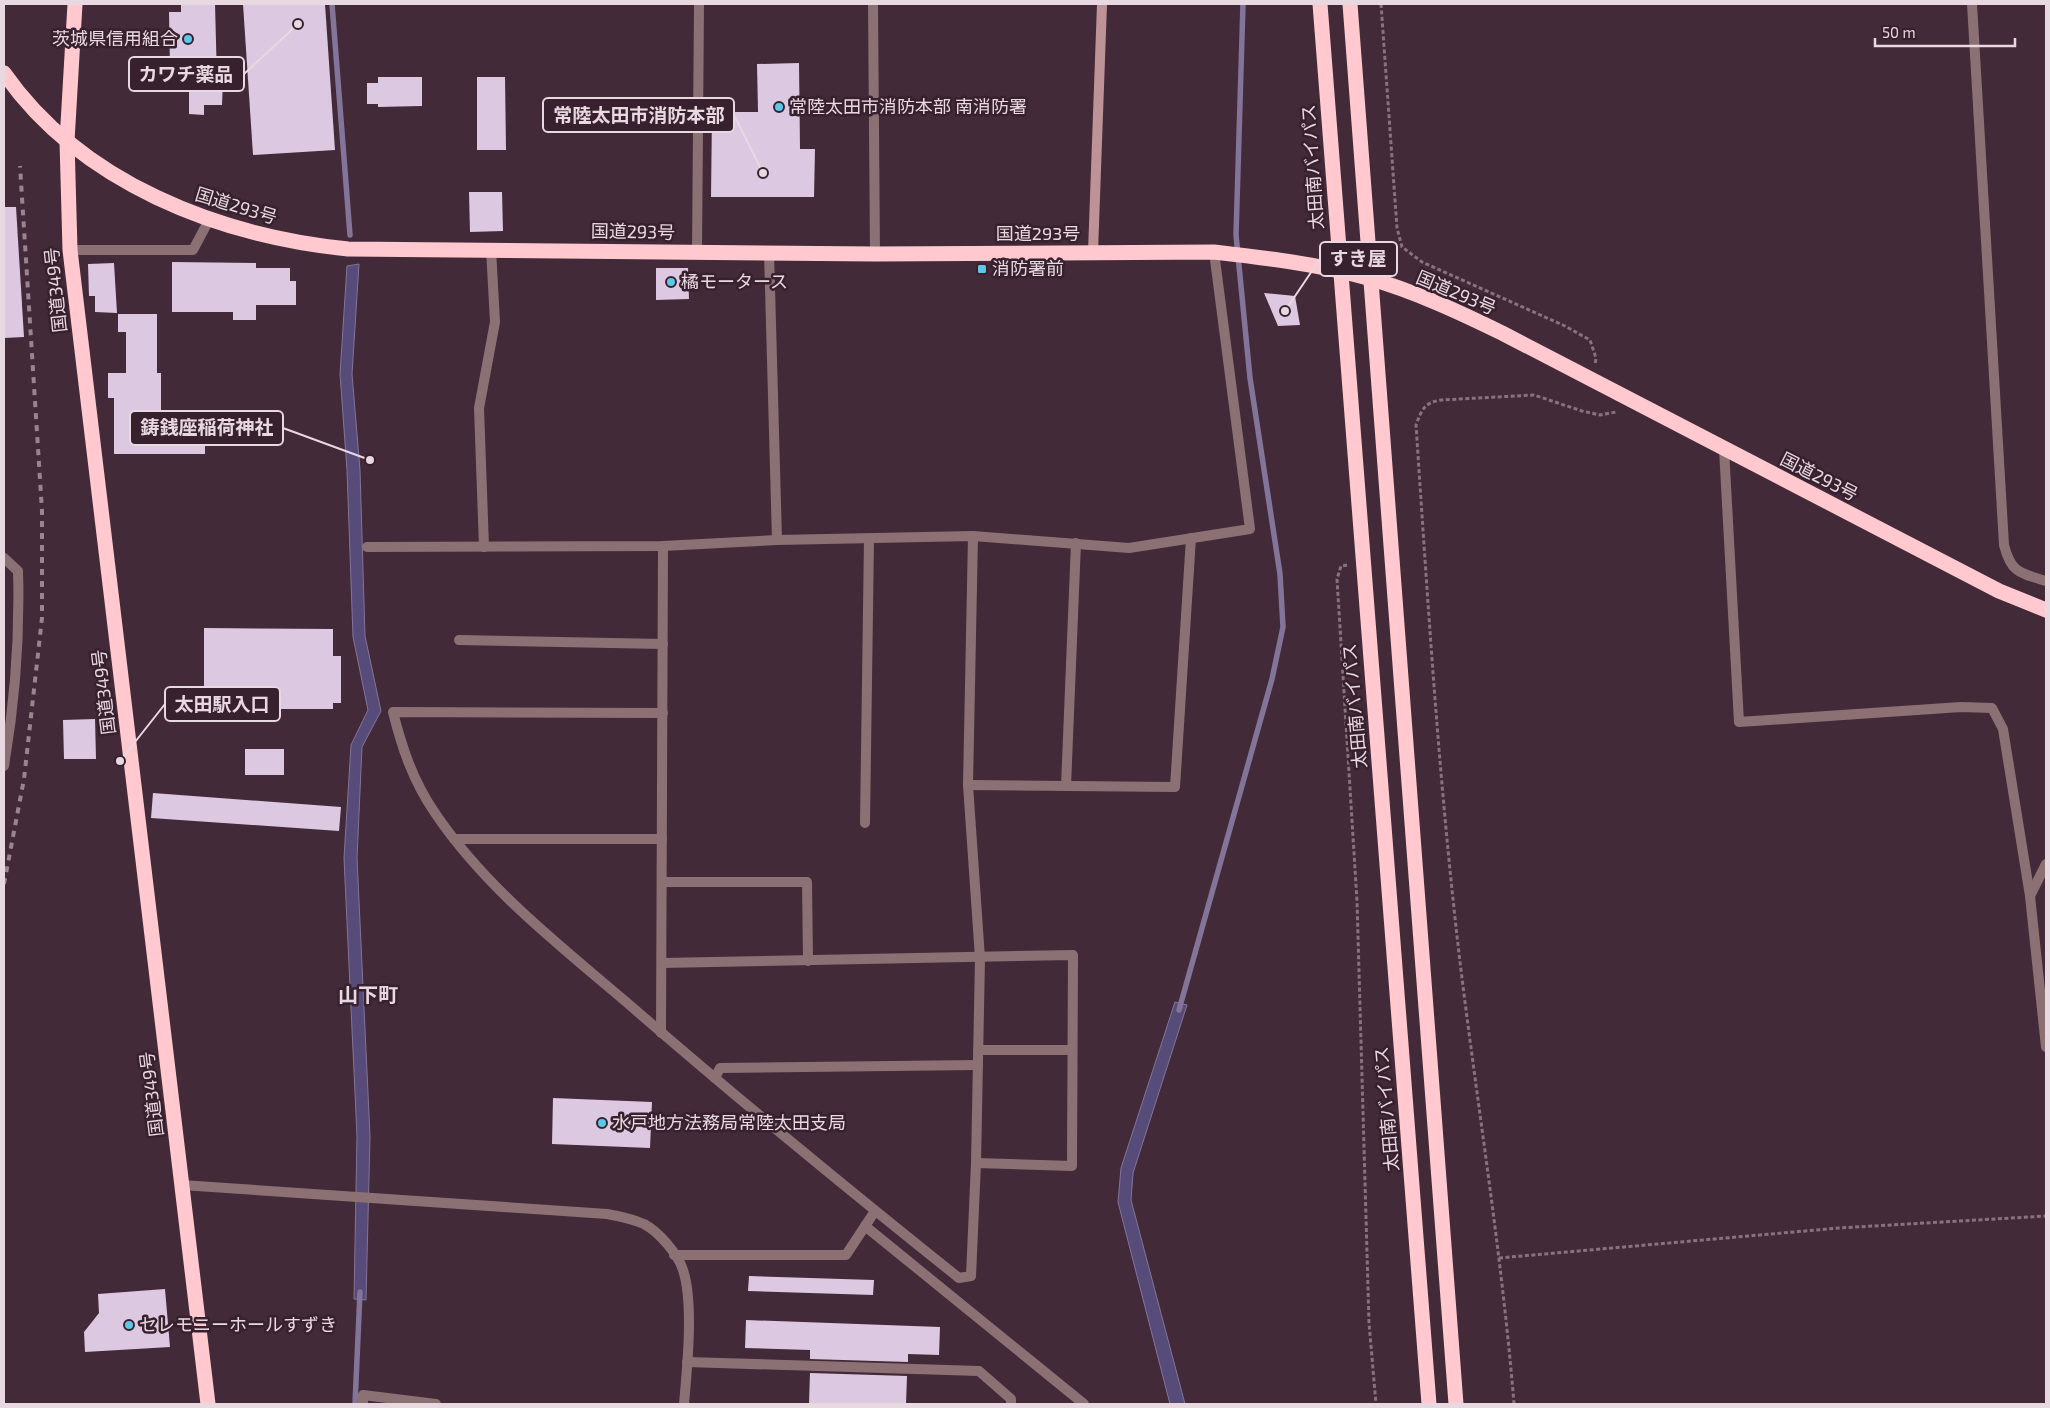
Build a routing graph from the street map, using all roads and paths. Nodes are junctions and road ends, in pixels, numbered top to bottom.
1 (75, 4) edge
2 (699, 4) edge
3 (873, 4) edge
4 (1102, 4) edge
5 (1320, 4) edge
6 (1350, 4) edge
7 (1381, 4) edge
8 (1972, 4) edge
9 (4, 73) edge
10 (68, 141) junction
11 (209, 220) junction
12 (70, 250) junction
13 (492, 250) junction
14 (697, 252) junction
15 (770, 252) junction
16 (1093, 252) junction
17 (1214, 252) junction
18 (875, 254) junction
19 (1340, 271) junction
20 (1370, 279) junction
21 (1593, 380) junction
22 (1631, 400) junction
23 (1724, 449) junction
24 (973, 536) junction
25 (1191, 538) junction
26 (869, 539) junction
27 (778, 540) junction
28 (1076, 544) junction
29 (663, 546) junction
30 (367, 547) dead end
31 (484, 547) junction
32 (4, 558) edge
33 (1363, 562) junction
34 (2046, 581) edge
35 (2046, 610) edge
36 (458, 640) dead end
37 (663, 644) junction
38 (8, 692) edge
39 (663, 714) junction
40 (4, 766) edge
41 (968, 785) junction
42 (1066, 786) junction
43 (866, 823) dead end
44 (454, 839) junction
45 (662, 839) junction
46 (2046, 864) edge
47 (662, 882) junction
48 (2030, 896) junction
49 (980, 958) junction
50 (808, 961) junction
51 (662, 963) junction
52 (2044, 1006) edge
53 (661, 1033) junction
54 (2046, 1047) edge
55 (978, 1050) junction
56 (1072, 1050) junction
57 (978, 1065) junction
58 (715, 1078) junction
59 (976, 1163) junction
60 (182, 1185) junction
61 (875, 1211) junction
62 (2046, 1216) edge
63 (865, 1226) junction
64 (674, 1255) junction
65 (1499, 1258) junction
66 (687, 1362) junction
67 (208, 1404) edge
68 (363, 1404) edge
69 (436, 1404) edge
70 (684, 1404) edge
71 (1011, 1404) edge
72 (1084, 1404) edge
73 (1376, 1404) edge
74 (1429, 1404) edge
75 (1456, 1404) edge
76 (1514, 1404) edge

1 - 10 highway, 国道349号
2 - 14 street
3 - 18 street
4 - 16 street
5 - 19 highway, 太田南バイパス
6 - 20 highway
7 - 21 path
8 - 34 street
9 - 10 highway, 国道293号
10 - 11 highway, 国道293号
10 - 12 highway, 国道349号
11 - 12 street
11 - 13 highway, 国道293号
12 - 60 highway, 国道349号
13 - 14 highway, 国道293号
13 - 31 street
14 - 15 highway, 国道293号
15 - 18 highway, 国道293号
15 - 27 street
16 - 17 highway, 国道293号
16 - 18 highway, 国道293号
17 - 19 highway, 国道293号
17 - 25 street
19 - 20 highway, 国道293号
19 - 33 highway, 太田南バイパス
20 - 21 highway, 国道293号
20 - 75 highway
21 - 22 highway, 国道293号
22 - 23 highway, 国道293号
22 - 65 path
23 - 35 highway, 国道293号
23 - 48 street
24 - 26 street
24 - 28 street
24 - 41 street
25 - 28 street
25 - 42 street
26 - 27 street
26 - 43 street
27 - 29 street
28 - 42 street
29 - 31 street
29 - 37 street
30 - 31 street
32 - 38 street
33 - 73 path
33 - 74 highway, 太田南バイパス
36 - 37 street
37 - 39 street
38 - 40 street
39 - 44 street
39 - 45 street
41 - 42 street
41 - 49 street
44 - 45 street
44 - 53 street
45 - 47 street
46 - 48 street
47 - 50 street
47 - 51 street
48 - 52 street
49 - 50 street
49 - 55 street
49 - 56 street
50 - 51 street
51 - 53 street
52 - 54 street
53 - 58 street
55 - 56 street
55 - 57 street
56 - 59 street
57 - 58 street
57 - 59 street
58 - 61 street
59 - 61 street
60 - 64 street
60 - 67 highway, 国道349号
61 - 63 street
62 - 65 path
63 - 64 street
63 - 72 street
64 - 66 street
65 - 76 path
66 - 70 street
66 - 71 street
68 - 69 street

